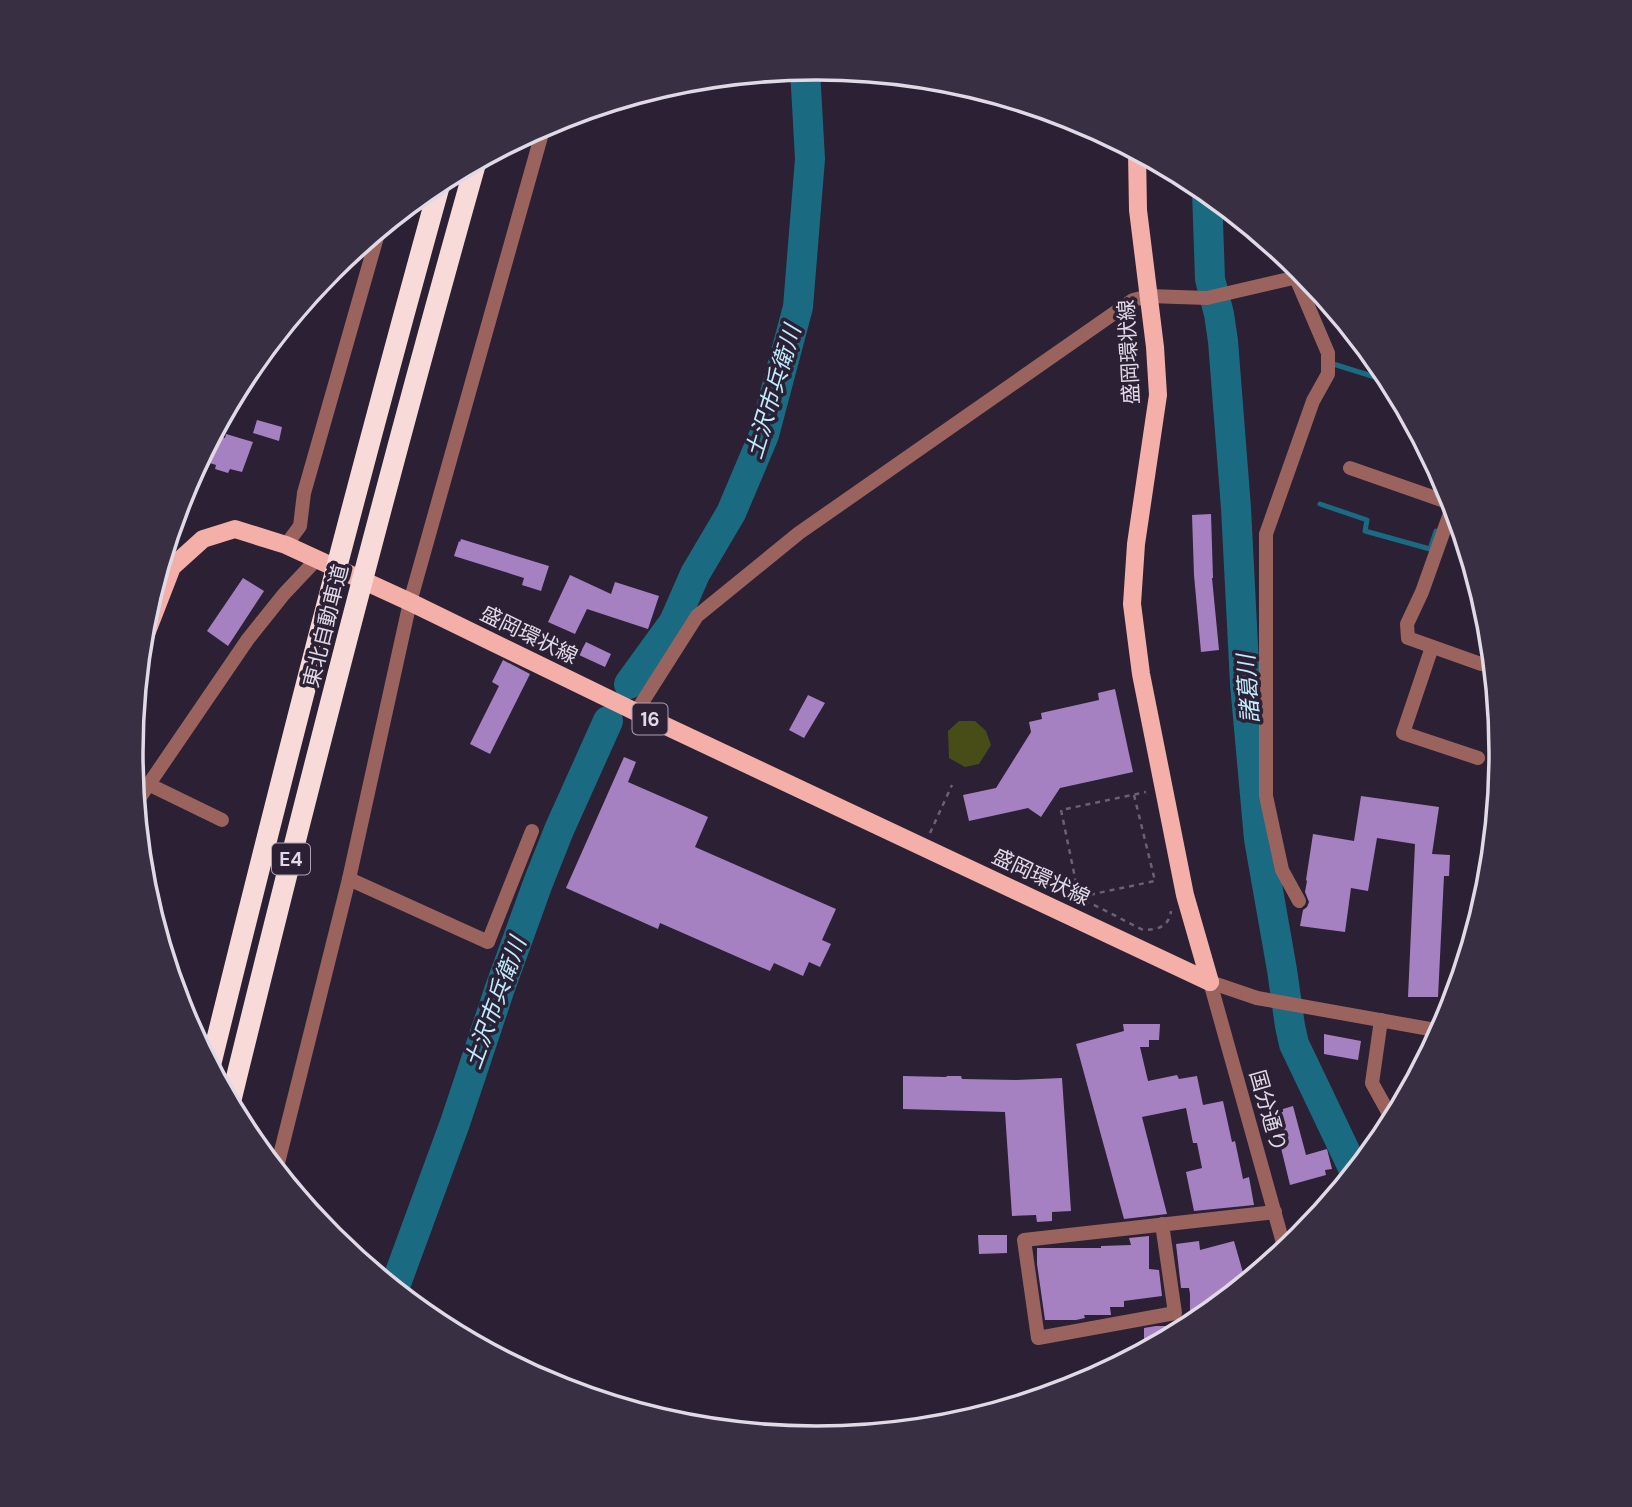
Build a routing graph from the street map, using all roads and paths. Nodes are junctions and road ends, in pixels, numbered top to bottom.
1 (540, 140) edge
2 (1137, 162) edge
3 (472, 175) edge
4 (437, 197) edge
5 (374, 246) edge
6 (1292, 278) edge
7 (1307, 295) edge
8 (1149, 296) junction
9 (1350, 468) dead end
10 (1439, 499) edge
11 (1446, 517) edge
12 (286, 545) junction
13 (317, 559) junction
14 (172, 561) edge
15 (410, 602) junction
16 (1432, 647) junction
17 (1481, 664) dead end
18 (636, 712) junction
19 (1478, 758) dead end
20 (148, 784) junction
21 (952, 785) dead end
22 (144, 791) edge
23 (1150, 792) dead end
24 (1134, 795) junction
25 (222, 820) dead end
26 (532, 831) dead end
27 (927, 837) dead end
28 (990, 859) dead end
29 (349, 879) junction
30 (1079, 897) junction
31 (1299, 901) dead end
32 (1171, 909) dead end
33 (1210, 982) junction
34 (1381, 1020) junction
35 (1430, 1029) edge
36 (213, 1054) edge
37 (233, 1090) edge
38 (1387, 1109) edge
39 (279, 1159) edge
40 (1275, 1212) junction
41 (1162, 1224) junction
42 (1282, 1238) edge

1 - 15 street
2 - 8 main road, 盛岡環状線
3 - 37 highway, 東北自動車道 / E4
4 - 36 highway, 東北自動車道 / E4
5 - 12 street
6 - 8 street
7 - 31 street
8 - 18 street
8 - 33 main road, 盛岡環状線
9 - 10 street
11 - 16 street
12 - 13 main road, 盛岡環状線 / 16
12 - 14 main road, 盛岡環状線 / 16
13 - 15 main road, 盛岡環状線 / 16
13 - 20 street
15 - 18 main road, 盛岡環状線 / 16
15 - 29 street
16 - 17 street
16 - 19 street
18 - 33 main road, 盛岡環状線 / 16
20 - 22 street
20 - 25 street
21 - 27 path
23 - 24 path
24 - 30 path
24 - 30 path
26 - 29 street
28 - 30 path
29 - 39 street
30 - 32 path
33 - 34 street
33 - 40 street, 国分通り
34 - 35 street
34 - 38 street
40 - 41 street
40 - 42 street, 国分通り
41 - 41 street

